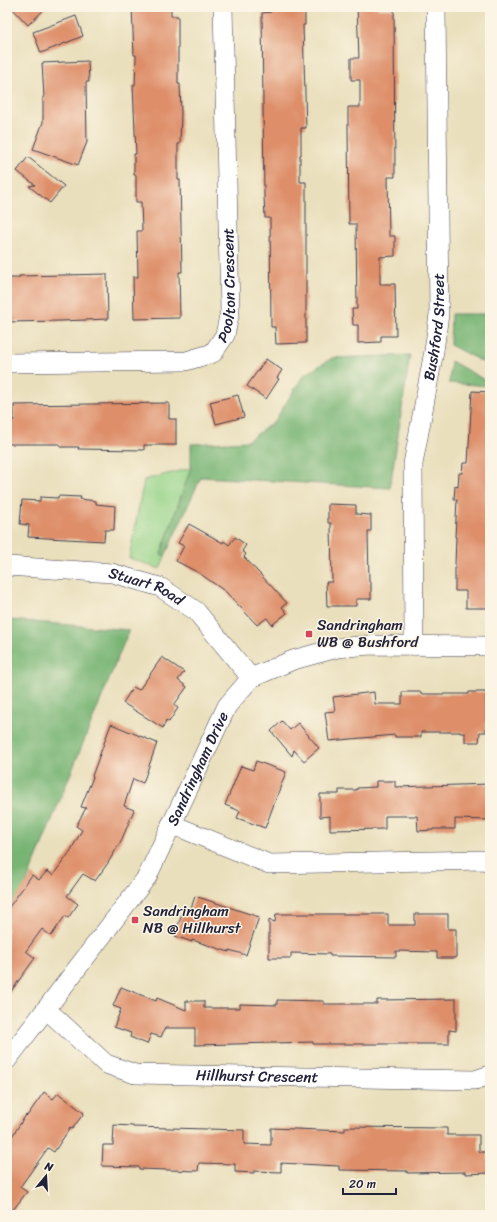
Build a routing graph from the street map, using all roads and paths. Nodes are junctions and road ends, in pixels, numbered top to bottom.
1 (223, 7) edge
2 (436, 7) edge
3 (7, 363) edge
4 (7, 566) edge
5 (414, 645) junction
6 (490, 646) edge
7 (251, 678) junction
8 (171, 824) junction
9 (490, 863) edge
10 (46, 1009) junction
11 (7, 1060) edge
12 (490, 1075) edge

1 - 3 street, Poolton Crescent
2 - 5 street, Bushford Street
4 - 7 street, Stuart Road
5 - 6 street, Sandringham Drive
5 - 7 street, Sandringham Drive
7 - 8 street, Sandringham Drive
8 - 9 street
8 - 10 street, Sandringham Drive
10 - 11 street, Sandringham Drive
10 - 12 street, Hillhurst Crescent

